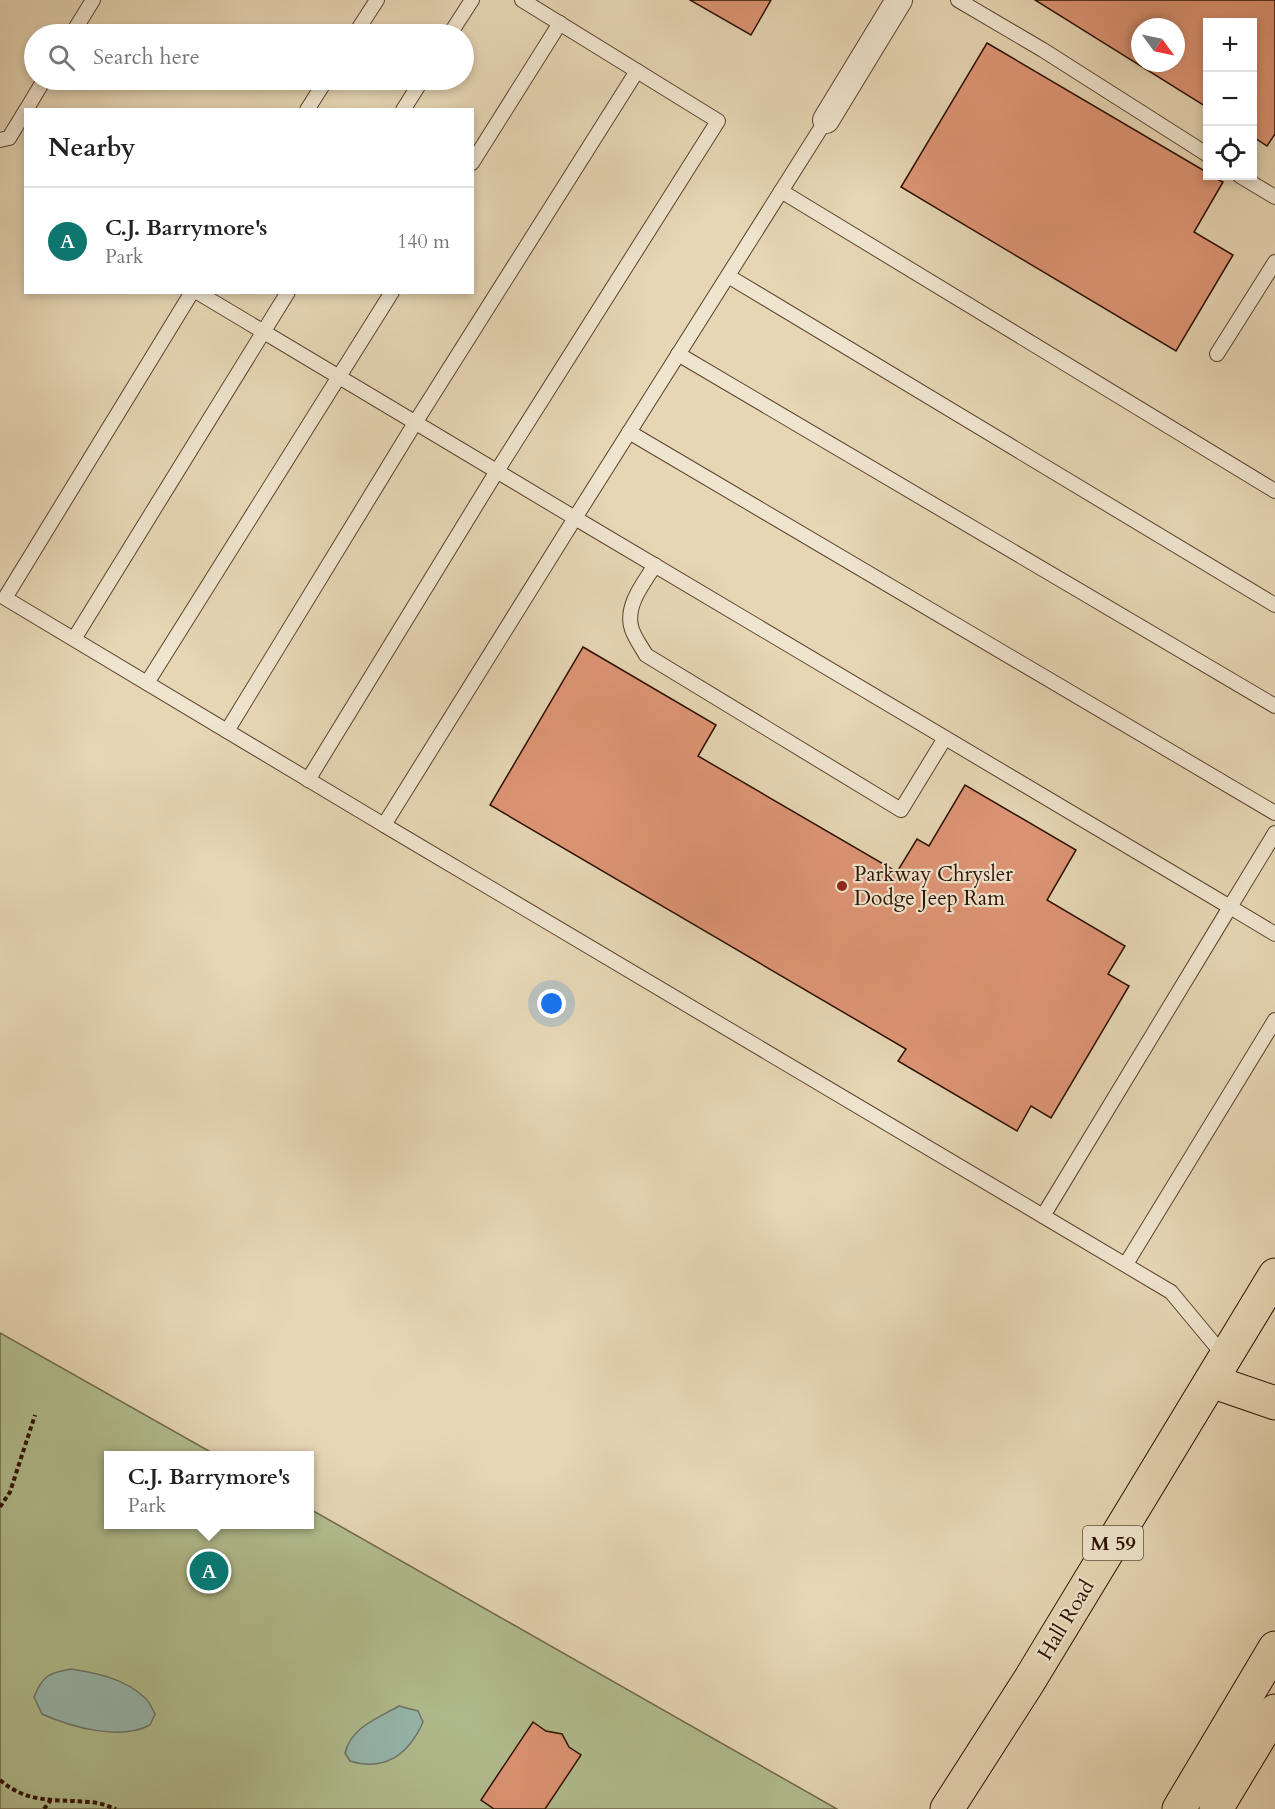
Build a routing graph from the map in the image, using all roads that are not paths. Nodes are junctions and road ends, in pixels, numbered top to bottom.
1 (93, 0) edge
2 (376, 0) edge
3 (472, 0) edge
4 (522, 0) edge
5 (899, 0) edge
6 (958, 0) edge
7 (560, 23) junction
8 (78, 24) edge
9 (361, 24) edge
10 (456, 24) edge
11 (637, 71) junction
12 (38, 90) edge
13 (320, 90) edge
14 (416, 90) edge
15 (27, 108) edge
16 (308, 108) edge
17 (404, 108) edge
18 (24, 113) edge
19 (826, 120) joint
20 (0, 140) edge
21 (1203, 152) edge
22 (474, 161) edge
23 (1247, 180) edge
24 (781, 191) junction
25 (1275, 197) edge
26 (1275, 262) edge
27 (728, 276) junction
28 (191, 294) edge
29 (200, 294) edge
30 (287, 294) edge
31 (391, 294) edge
32 (263, 332) junction
33 (678, 354) junction
34 (1217, 354) dead end
35 (339, 377) junction
36 (415, 423) junction
37 (629, 432) junction
38 (496, 471) junction
39 (1275, 491) edge
40 (574, 518) junction
41 (655, 565) junction
42 (1275, 605) edge
43 (74, 639) junction
44 (147, 683) junction
45 (1275, 706) edge
46 (227, 731) junction
47 (945, 738) junction
48 (308, 780) junction
49 (1275, 813) edge
50 (384, 825) junction
51 (1275, 833) edge
52 (1230, 907) junction
53 (1275, 934) edge
54 (1275, 1020) edge
55 (1043, 1216) junction
56 (1126, 1264) junction
57 (1275, 1275) edge
58 (1218, 1369) junction
59 (1275, 1403) edge
60 (1275, 1648) edge
61 (1275, 1711) edge
62 (947, 1809) edge
63 (1179, 1809) edge
64 (1216, 1809) edge

1 - 8 lane
2 - 9 lane
3 - 10 lane
4 - 7 lane
5 - 19 street
6 - 21 lane
7 - 11 lane
7 - 22 lane
11 - 36 lane
11 - 38 lane
12 - 15 lane
13 - 16 lane
14 - 17 lane
18 - 20 lane
19 - 24 lane
23 - 25 lane
24 - 27 lane
24 - 39 lane
26 - 34 lane
27 - 33 lane
27 - 42 lane
28 - 43 lane
29 - 32 lane
30 - 32 lane
31 - 35 lane
32 - 35 lane
32 - 43 lane
33 - 37 lane
33 - 45 lane
35 - 36 lane
35 - 44 lane
36 - 38 lane
36 - 46 lane
37 - 40 lane
37 - 49 lane
38 - 40 lane
38 - 48 lane
40 - 41 lane
40 - 50 lane
41 - 47 lane
41 - 47 lane
43 - 44 lane
44 - 46 lane
46 - 48 lane
47 - 52 lane
48 - 50 lane
50 - 55 lane
51 - 52 lane
52 - 53 lane
52 - 55 lane
54 - 56 lane
55 - 56 lane
56 - 58 lane
57 - 58 highway, Hall Road / M 59
58 - 59 highway
58 - 62 highway, Hall Road / M 59
60 - 63 highway
61 - 64 highway

